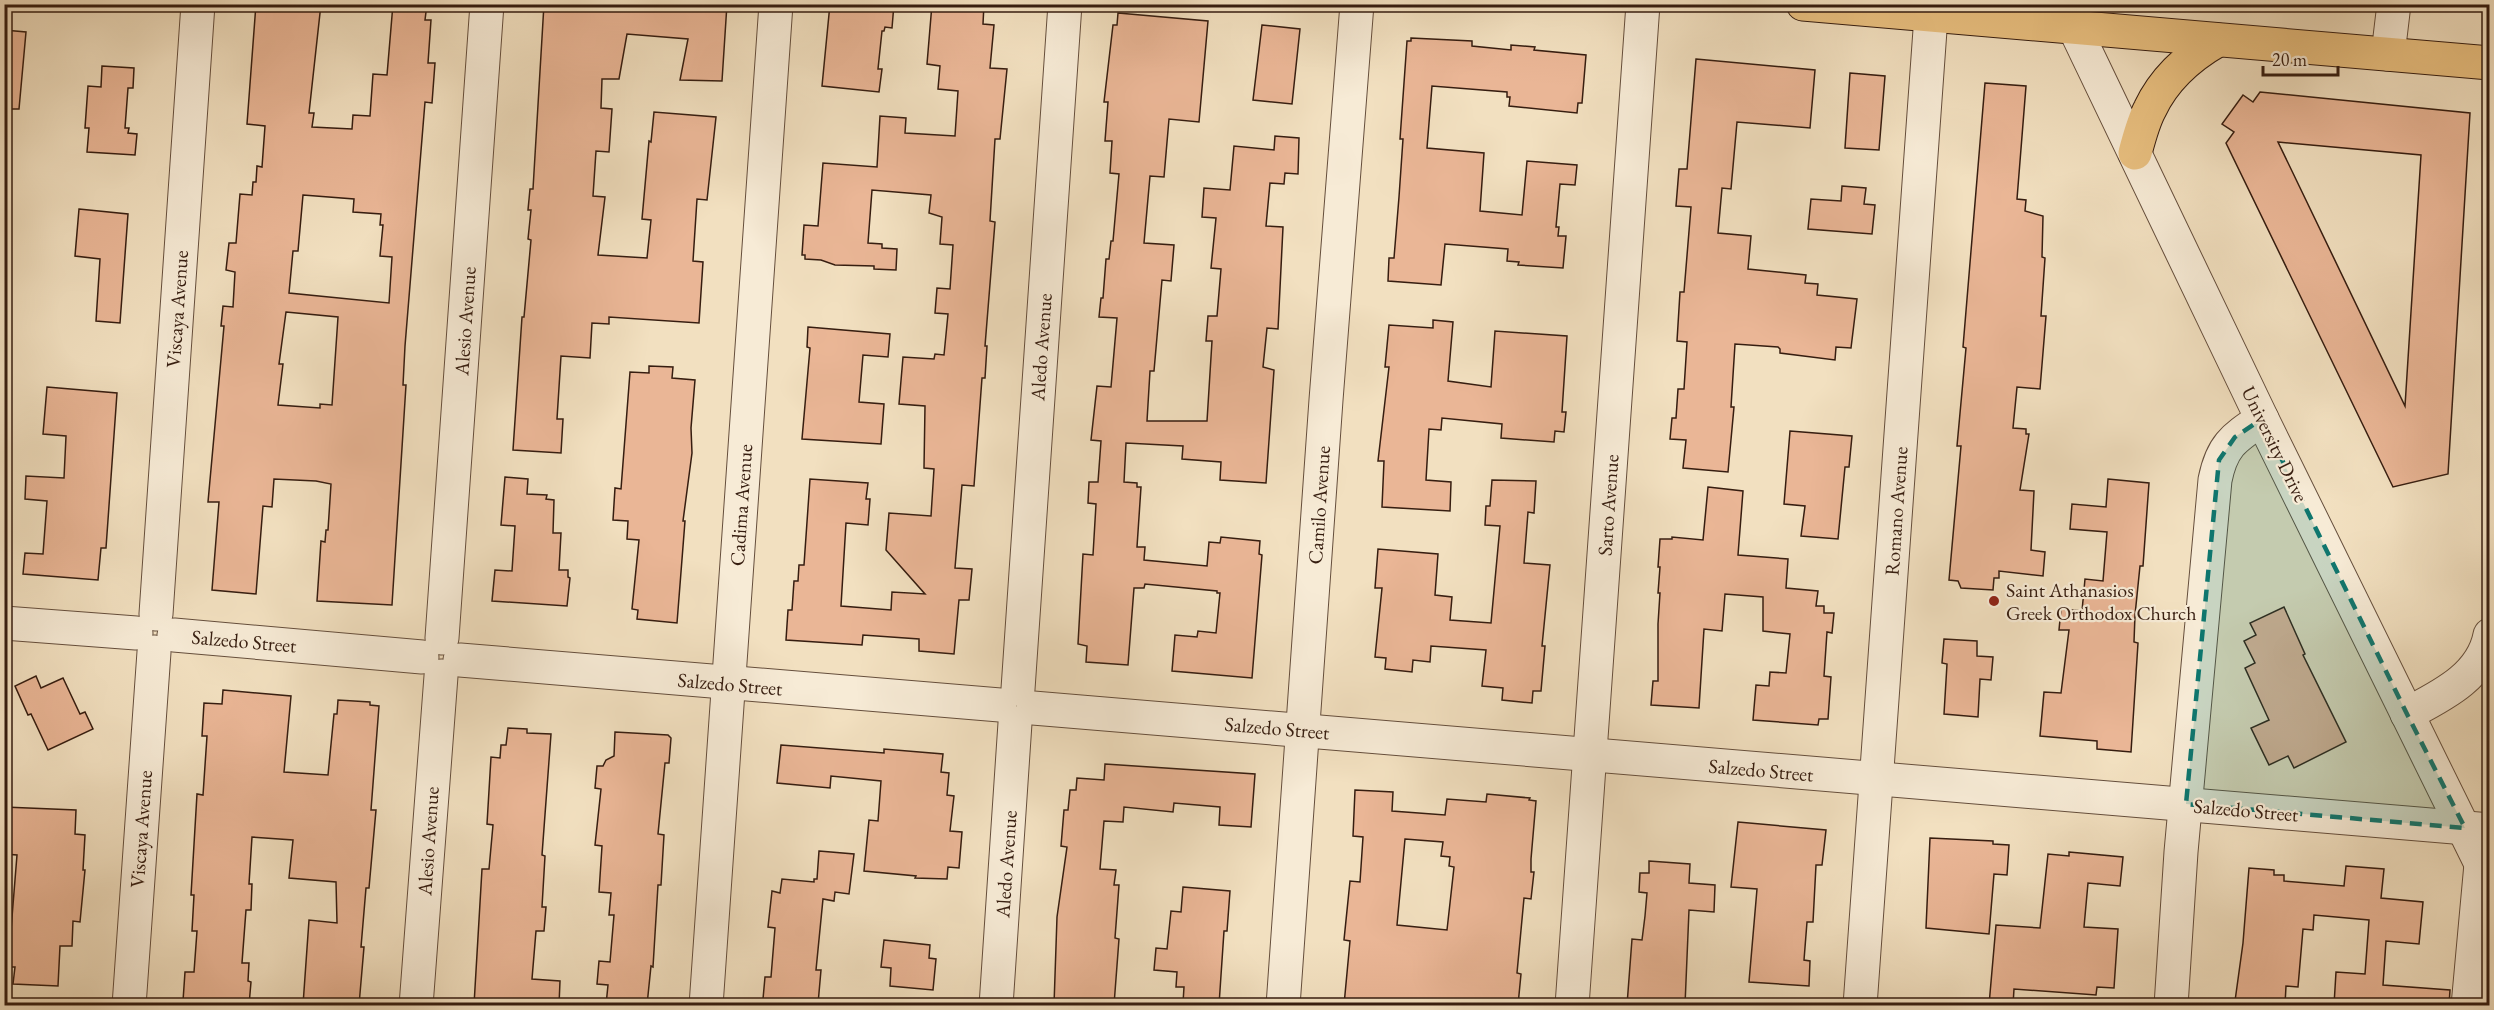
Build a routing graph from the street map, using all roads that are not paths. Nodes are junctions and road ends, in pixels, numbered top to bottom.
1 (198, 4) edge
2 (487, 4) edge
3 (776, 4) edge
4 (1065, 4) edge
5 (1357, 4) edge
6 (1642, 4) edge
7 (1803, 4) edge
8 (2394, 4) edge
9 (2073, 12) edge
10 (1952, 13) edge
11 (2218, 40) junction
12 (2388, 54) junction
13 (2490, 63) edge
14 (2134, 153) junction
15 (2262, 419) junction
16 (4, 622) edge
17 (155, 634) junction
18 (2490, 635) edge
19 (441, 658) junction
20 (728, 683) junction
21 (1016, 706) junction
22 (2407, 714) junction
23 (1303, 730) junction
24 (1590, 755) junction
25 (1876, 780) junction
26 (2186, 804) junction
27 (2477, 829) edge
28 (2485, 873) edge
29 (129, 1005) edge
30 (416, 1005) edge
31 (705, 1005) edge
32 (996, 1005) edge
33 (1283, 1005) edge
34 (1572, 1005) edge
35 (1860, 1005) edge
36 (2171, 1005) edge
37 (2468, 1005) edge

1 - 17 street, Viscaya Avenue
2 - 19 street, Alesio Avenue
3 - 20 street, Cadima Avenue
4 - 21 street, Aledo Avenue
5 - 23 street, Camilo Avenue
6 - 24 street, Sarto Avenue
7 - 10 main road
8 - 12 street
9 - 10 main road
9 - 11 main road
9 - 14 street, University Drive
10 - 25 street, Romano Avenue
11 - 12 main road
11 - 14 main road
12 - 13 main road
14 - 15 street, University Drive
15 - 22 street, University Drive
15 - 26 street
16 - 17 street, Salzedo Street
17 - 19 street, Salzedo Street
17 - 29 street, Viscaya Avenue
18 - 22 street
19 - 20 street, Salzedo Street
19 - 30 street, Alesio Avenue
20 - 21 street, Salzedo Street
20 - 31 street, Cadima Avenue
21 - 23 street, Salzedo Street
21 - 32 street, Aledo Avenue
22 - 27 street, University Drive
23 - 24 street, Salzedo Street
23 - 33 street, Camilo Avenue
24 - 25 street, Salzedo Street
24 - 34 street, Sarto Avenue
25 - 26 street, Salzedo Street
25 - 35 street, Romano Avenue
26 - 27 street, Salzedo Street
26 - 36 street
27 - 28 street, University Drive
28 - 37 street

